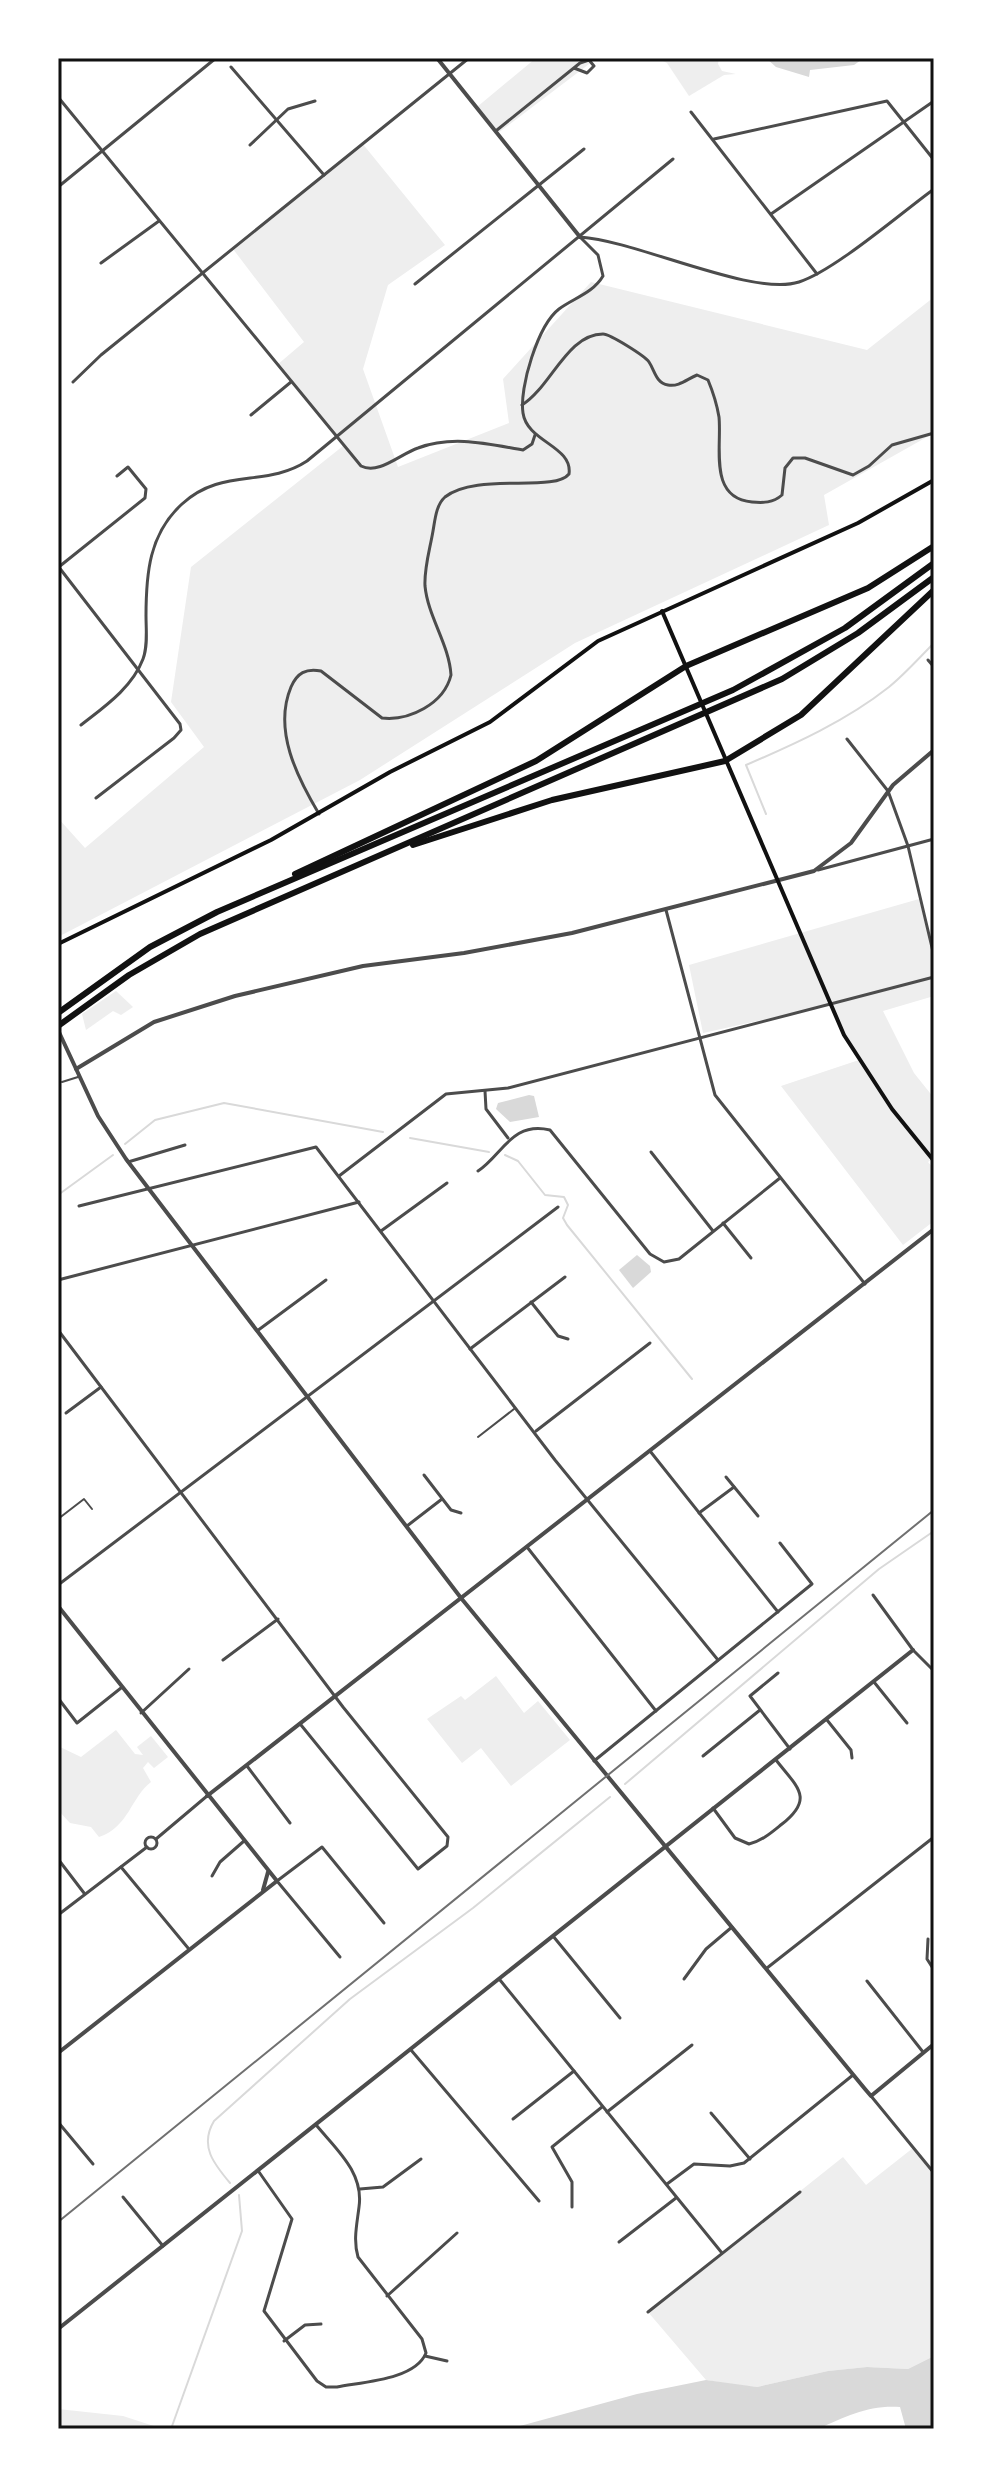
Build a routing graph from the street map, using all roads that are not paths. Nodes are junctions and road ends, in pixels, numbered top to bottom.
1 (216, 58) edge
2 (437, 58) edge
3 (469, 58) edge
4 (231, 67) dead end
5 (574, 68) junction
6 (450, 73) junction
7 (58, 97) edge
8 (315, 101) dead end
9 (934, 101) edge
10 (691, 112) dead end
11 (279, 121) junction
12 (904, 122) junction
13 (497, 130) junction
14 (714, 139) junction
15 (250, 145) dead end
16 (101, 149) junction
17 (584, 149) dead end
18 (673, 159) dead end
19 (934, 160) edge
20 (324, 175) junction
21 (538, 184) junction
22 (58, 187) edge
23 (934, 189) edge
24 (771, 214) junction
25 (159, 221) junction
26 (580, 237) junction
27 (101, 263) dead end
28 (204, 274) junction
29 (817, 274) junction
30 (415, 284) dead end
31 (73, 382) dead end
32 (291, 382) junction
33 (522, 405) junction
34 (251, 415) dead end
35 (934, 433) edge
36 (535, 435) junction
37 (336, 437) junction
38 (117, 476) dead end
39 (934, 480) edge
40 (934, 546) edge
41 (934, 563) edge
42 (58, 567) edge
43 (934, 577) edge
44 (934, 590) edge
45 (662, 611) junction
46 (928, 660) dead end
47 (686, 666) junction
48 (934, 667) edge
49 (137, 669) junction
50 (81, 725) dead end
51 (847, 739) dead end
52 (934, 750) edge
53 (725, 761) junction
54 (888, 791) junction
55 (96, 798) dead end
56 (319, 814) junction
57 (934, 839) edge
58 (908, 846) junction
59 (364, 862) junction
60 (814, 871) junction
61 (776, 881) junction
62 (276, 886) junction
63 (666, 909) junction
64 (58, 944) edge
65 (934, 956) edge
66 (934, 977) edge
67 (830, 1005) junction
68 (58, 1013) edge
69 (58, 1028) edge
70 (700, 1039) junction
71 (76, 1069) junction
72 (79, 1077) junction
73 (62, 1082) dead end
74 (485, 1091) junction
75 (508, 1138) junction
76 (185, 1145) dead end
77 (651, 1152) dead end
78 (934, 1161) edge
79 (128, 1162) junction
80 (478, 1171) dead end
81 (339, 1176) junction
82 (780, 1178) junction
83 (447, 1183) dead end
84 (149, 1189) junction
85 (359, 1202) junction
86 (79, 1206) dead end
87 (558, 1207) dead end
88 (723, 1223) junction
89 (934, 1229) edge
90 (381, 1231) junction
91 (713, 1231) junction
92 (192, 1245) junction
93 (751, 1258) dead end
94 (565, 1277) dead end
95 (58, 1280) edge
96 (326, 1280) dead end
97 (865, 1284) junction
98 (434, 1300) junction
99 (531, 1302) junction
100 (58, 1330) edge
101 (257, 1331) junction
102 (63, 1337) junction
103 (568, 1339) dead end
104 (58, 1341) edge
105 (650, 1343) dead end
106 (470, 1349) junction
107 (101, 1387) junction
108 (307, 1396) junction
109 (515, 1408) junction
110 (66, 1413) dead end
111 (534, 1432) junction
112 (478, 1437) dead end
113 (650, 1451) junction
114 (424, 1475) dead end
115 (726, 1477) dead end
116 (734, 1487) junction
117 (181, 1490) junction
118 (442, 1499) junction
119 (587, 1500) junction
120 (92, 1509) dead end
121 (461, 1513) dead end
122 (699, 1513) junction
123 (758, 1516) dead end
124 (58, 1519) edge
125 (407, 1526) junction
126 (780, 1543) dead end
127 (527, 1547) junction
128 (58, 1585) edge
129 (873, 1595) dead end
130 (461, 1598) junction
131 (58, 1606) edge
132 (778, 1612) junction
133 (278, 1619) junction
134 (913, 1650) junction
135 (223, 1660) dead end
136 (718, 1660) junction
137 (189, 1669) dead end
138 (934, 1671) edge
139 (778, 1673) dead end
140 (874, 1682) junction
141 (121, 1688) junction
142 (336, 1697) junction
143 (58, 1698) edge
144 (760, 1710) junction
145 (656, 1711) junction
146 (141, 1713) junction
147 (827, 1720) junction
148 (907, 1723) dead end
149 (301, 1725) junction
150 (790, 1749) junction
151 (703, 1756) dead end
152 (852, 1758) dead end
153 (776, 1760) junction
154 (594, 1761) junction
155 (247, 1766) junction
156 (207, 1796) junction
157 (713, 1808) junction
158 (290, 1823) dead end
159 (934, 1837) edge
160 (156, 1839) junction
161 (244, 1841) junction
162 (665, 1846) junction
163 (147, 1847) junction
164 (58, 1859) edge
165 (121, 1867) junction
166 (268, 1870) junction
167 (212, 1876) dead end
168 (277, 1881) junction
169 (261, 1892) junction
170 (84, 1893) junction
171 (58, 1915) edge
172 (384, 1923) dead end
173 (732, 1927) junction
174 (553, 1936) junction
175 (928, 1939) dead end
176 (188, 1948) junction
177 (340, 1957) dead end
178 (766, 1969) junction
179 (934, 1970) edge
180 (499, 1979) junction
181 (684, 1979) dead end
182 (867, 1981) dead end
183 (620, 2018) dead end
184 (934, 2044) edge
185 (692, 2045) dead end
186 (411, 2050) junction
187 (923, 2052) junction
188 (58, 2053) edge
189 (574, 2071) junction
190 (853, 2075) junction
191 (871, 2096) junction
192 (602, 2107) junction
193 (607, 2112) junction
194 (711, 2113) dead end
195 (513, 2119) dead end
196 (58, 2122) edge
197 (317, 2126) junction
198 (421, 2159) dead end
199 (750, 2159) junction
200 (93, 2164) dead end
201 (259, 2172) junction
202 (934, 2173) edge
203 (667, 2184) junction
204 (360, 2189) junction
205 (800, 2192) dead end
206 (123, 2197) dead end
207 (677, 2197) junction
208 (539, 2201) dead end
209 (572, 2207) dead end
210 (457, 2233) dead end
211 (619, 2242) dead end
212 (163, 2246) junction
213 (722, 2253) junction
214 (387, 2296) junction
215 (648, 2312) dead end
216 (321, 2324) dead end
217 (58, 2329) edge
218 (284, 2341) junction
219 (425, 2356) junction
220 (447, 2361) dead end

1 - 16 street
2 - 6 street
3 - 6 street
4 - 11 street
5 - 5 street
5 - 13 street
6 - 13 street
6 - 20 street
7 - 16 street
8 - 11 street
9 - 12 street
10 - 14 street
11 - 15 street
11 - 20 street
12 - 14 street
12 - 19 street
12 - 24 street
13 - 21 street
14 - 24 street
16 - 22 street
16 - 25 street
17 - 21 street
18 - 26 street
20 - 28 street
21 - 26 street
21 - 30 street
23 - 29 street
24 - 29 street
25 - 27 street
25 - 28 street
26 - 29 street
26 - 33 street
26 - 37 street
28 - 31 street
28 - 32 street
32 - 34 street
32 - 37 street
33 - 35 street
33 - 36 street
36 - 37 street
36 - 56 street
37 - 49 street
38 - 42 street
39 - 45 main road
40 - 47 highway
41 - 62 highway
42 - 49 street
43 - 59 highway
44 - 53 highway
45 - 47 main road
45 - 56 main road
46 - 48 street
47 - 53 main road
47 - 62 highway
49 - 50 street
49 - 55 street
51 - 54 street
52 - 54 street
53 - 59 highway
53 - 61 main road
54 - 58 street
54 - 60 street
56 - 64 main road
57 - 58 street
58 - 60 street
58 - 65 street
59 - 69 highway
60 - 61 street
61 - 63 street
61 - 67 main road
62 - 68 highway
63 - 70 street
63 - 71 street
66 - 67 street
67 - 70 street
67 - 78 main road
69 - 71 street
70 - 74 street
70 - 82 street
71 - 72 street
72 - 73 lane
72 - 79 street
74 - 75 street
74 - 81 street
75 - 80 street
75 - 91 street
76 - 79 street
77 - 91 street
79 - 84 street
81 - 84 street
81 - 85 street
82 - 88 street
82 - 97 street
83 - 90 street
84 - 86 street
84 - 92 street
85 - 90 street
85 - 92 street
87 - 98 street
88 - 91 street
88 - 93 street
89 - 97 street
90 - 98 street
92 - 95 street
92 - 101 street
94 - 99 street
96 - 101 street
97 - 113 street
98 - 106 street
98 - 108 street
99 - 103 street
99 - 106 street
100 - 102 street
101 - 108 street
102 - 104 street
102 - 107 street
105 - 111 street
106 - 109 street
107 - 110 street
107 - 117 street
108 - 117 street
108 - 125 street
109 - 111 street
109 - 112 lane
111 - 119 street
113 - 119 street
113 - 122 street
114 - 118 street
115 - 116 street
116 - 122 street
116 - 123 street
117 - 128 street
117 - 133 street
118 - 121 street
118 - 125 street
119 - 127 street
119 - 136 street
120 - 124 lane
122 - 132 street
125 - 130 street
126 - 132 street
127 - 130 street
127 - 145 street
129 - 134 street
130 - 142 street
130 - 154 street
131 - 141 street
132 - 136 street
133 - 135 street
133 - 142 street
134 - 138 street
134 - 140 street
136 - 145 street
137 - 146 street
139 - 144 street
140 - 147 street
140 - 148 street
141 - 143 street
141 - 146 street
142 - 149 street
142 - 149 street
144 - 150 street
144 - 151 street
145 - 154 street
146 - 156 street
147 - 150 street
147 - 152 street
149 - 155 street
150 - 153 street
153 - 157 street
153 - 157 street
154 - 162 street
155 - 156 street
155 - 158 street
156 - 160 street
156 - 161 street
157 - 162 street
159 - 178 street
160 - 163 street
160 - 163 street
161 - 166 street
161 - 167 street
162 - 173 street
162 - 174 street
163 - 165 street
164 - 170 street
165 - 170 street
165 - 176 street
166 - 168 street
166 - 169 street
168 - 169 street
168 - 172 street
168 - 177 street
169 - 176 street
170 - 171 street
173 - 178 street
173 - 181 street
174 - 180 street
174 - 183 street
175 - 179 street
176 - 188 street
178 - 190 street
180 - 186 street
180 - 189 street
182 - 187 street
184 - 187 street
185 - 193 street
186 - 197 street
186 - 208 street
187 - 191 street
189 - 192 street
189 - 195 street
190 - 191 street
190 - 199 street
191 - 202 street
192 - 193 street
192 - 209 street
193 - 203 street
194 - 199 street
196 - 200 street
197 - 201 street
197 - 204 street
198 - 204 street
199 - 203 street
201 - 212 street
201 - 218 street
203 - 207 street
204 - 214 street
205 - 213 street
206 - 212 street
207 - 211 street
207 - 213 street
210 - 214 street
212 - 217 street
213 - 215 street
214 - 219 street
216 - 218 street
218 - 219 street
219 - 220 street

